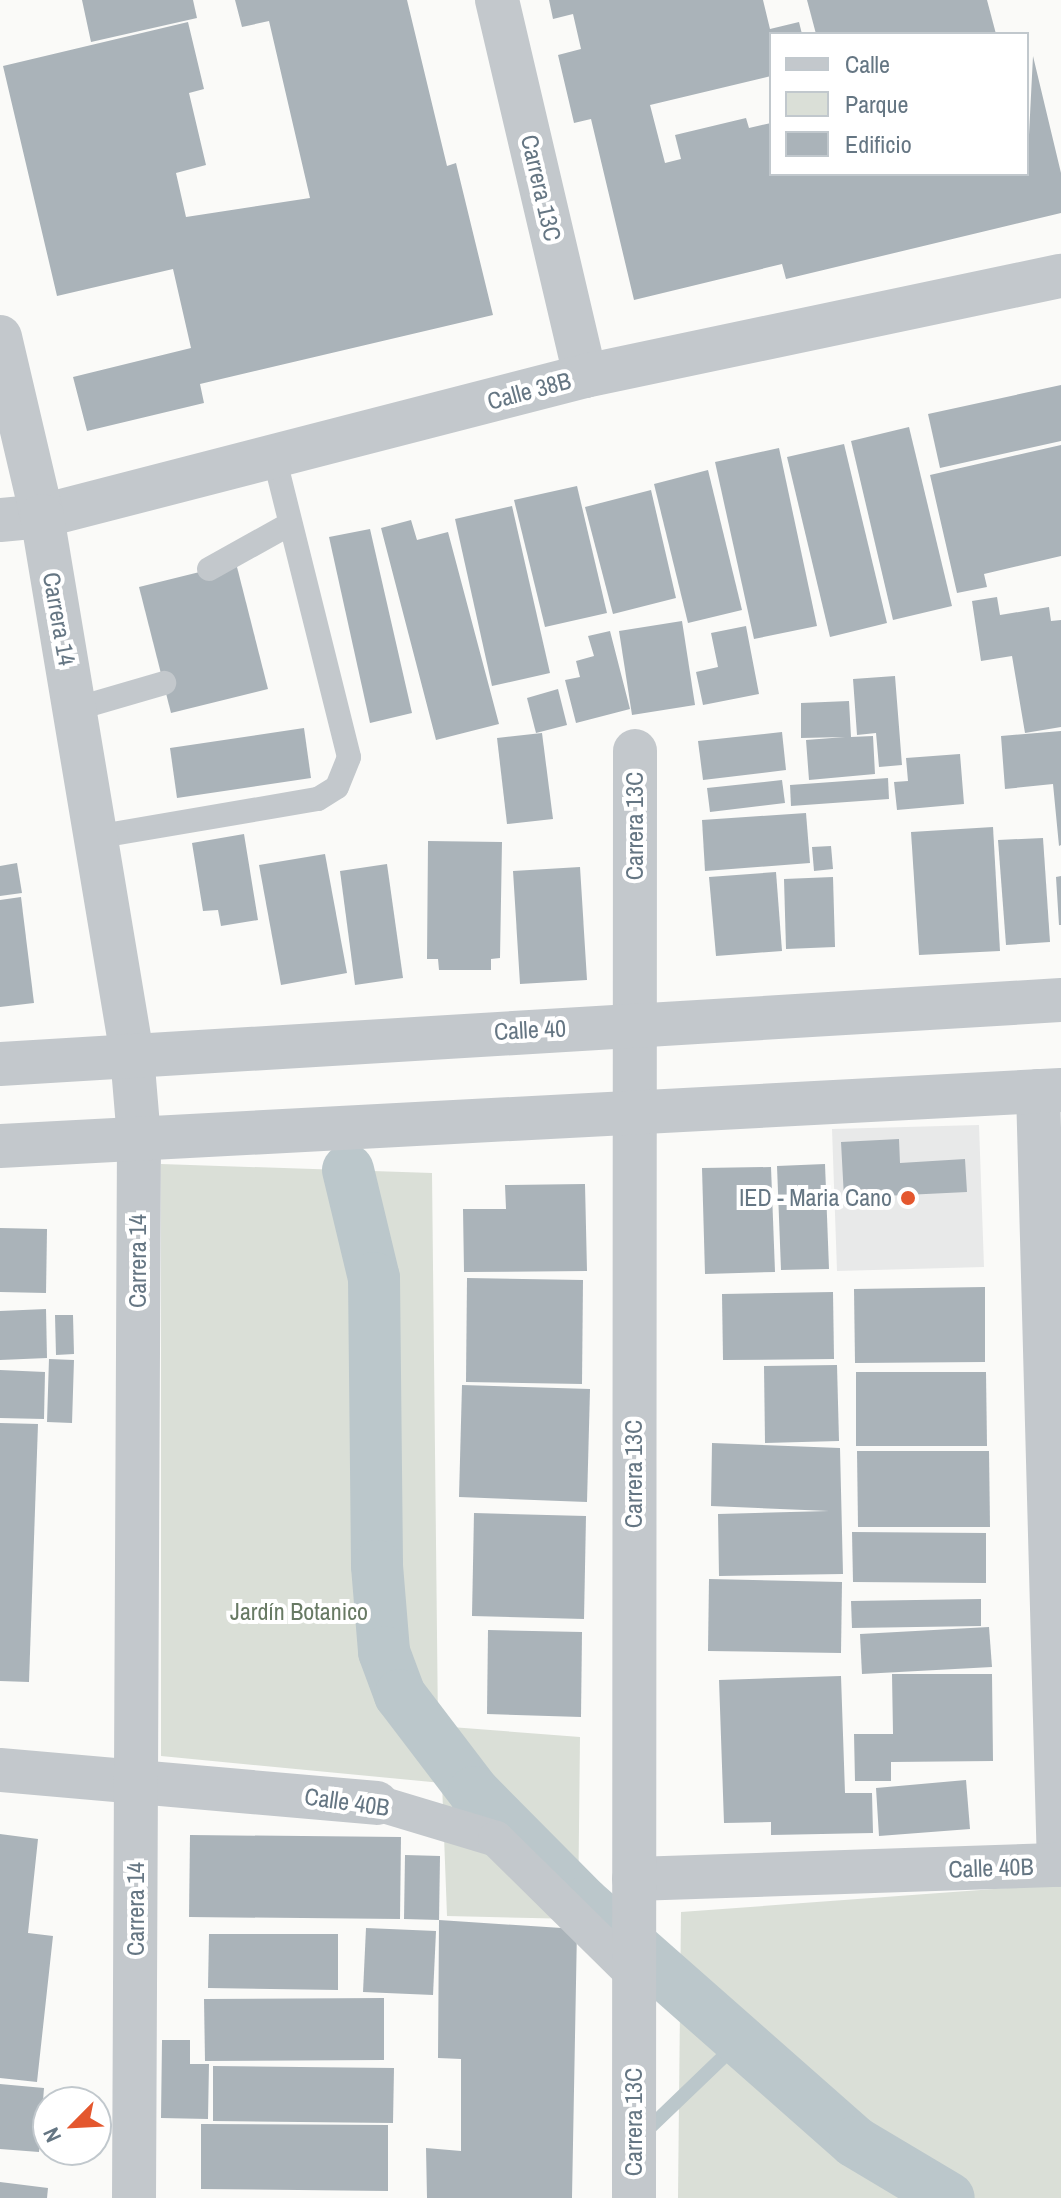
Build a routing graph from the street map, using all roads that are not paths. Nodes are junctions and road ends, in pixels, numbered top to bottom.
1 (497, 0) edge
2 (1061, 276) edge
3 (0, 337) edge
4 (585, 376) junction
5 (274, 457) junction
6 (21, 518) edge
7 (290, 524) junction
8 (209, 569) dead end
9 (164, 683) dead end
10 (75, 709) junction
11 (635, 751) dead end
12 (95, 837) junction
13 (1061, 1000) edge
14 (635, 1024) junction
15 (132, 1055) junction
16 (0, 1064) edge
17 (1050, 1091) edge
18 (635, 1114) junction
19 (139, 1139) junction
20 (0, 1146) edge
21 (1054, 1499) edge
22 (0, 1770) edge
23 (137, 1779) junction
24 (377, 1803) joint
25 (1060, 1865) edge
26 (634, 1893) junction
27 (635, 1969) junction
28 (134, 2198) edge
29 (634, 2198) edge

1 - 4 street, Carrera 13C
2 - 4 street, Calle 38B
3 - 6 street, Carrera 14
4 - 5 street, Calle 38B
5 - 6 street, Calle 38B
5 - 7 lane
6 - 10 street, Carrera 14
7 - 8 lane
7 - 12 lane
9 - 10 lane
10 - 12 street, Carrera 14
11 - 14 street, Carrera 13C
12 - 15 street, Carrera 14
13 - 14 street, Calle 40
14 - 15 street, Calle 40
14 - 18 street, Carrera 13C
15 - 16 street, Calle 40
15 - 19 street, Carrera 14
17 - 18 street
17 - 21 street
18 - 19 street
18 - 26 street, Carrera 13C
19 - 20 street
19 - 23 street, Carrera 14
21 - 25 street
22 - 23 street, Calle 40B
23 - 24 street, Calle 40B
23 - 28 street, Carrera 14
24 - 27 street, Calle 40B
25 - 26 street, Calle 40B
26 - 27 street, Carrera 13C
27 - 29 street, Carrera 13C

